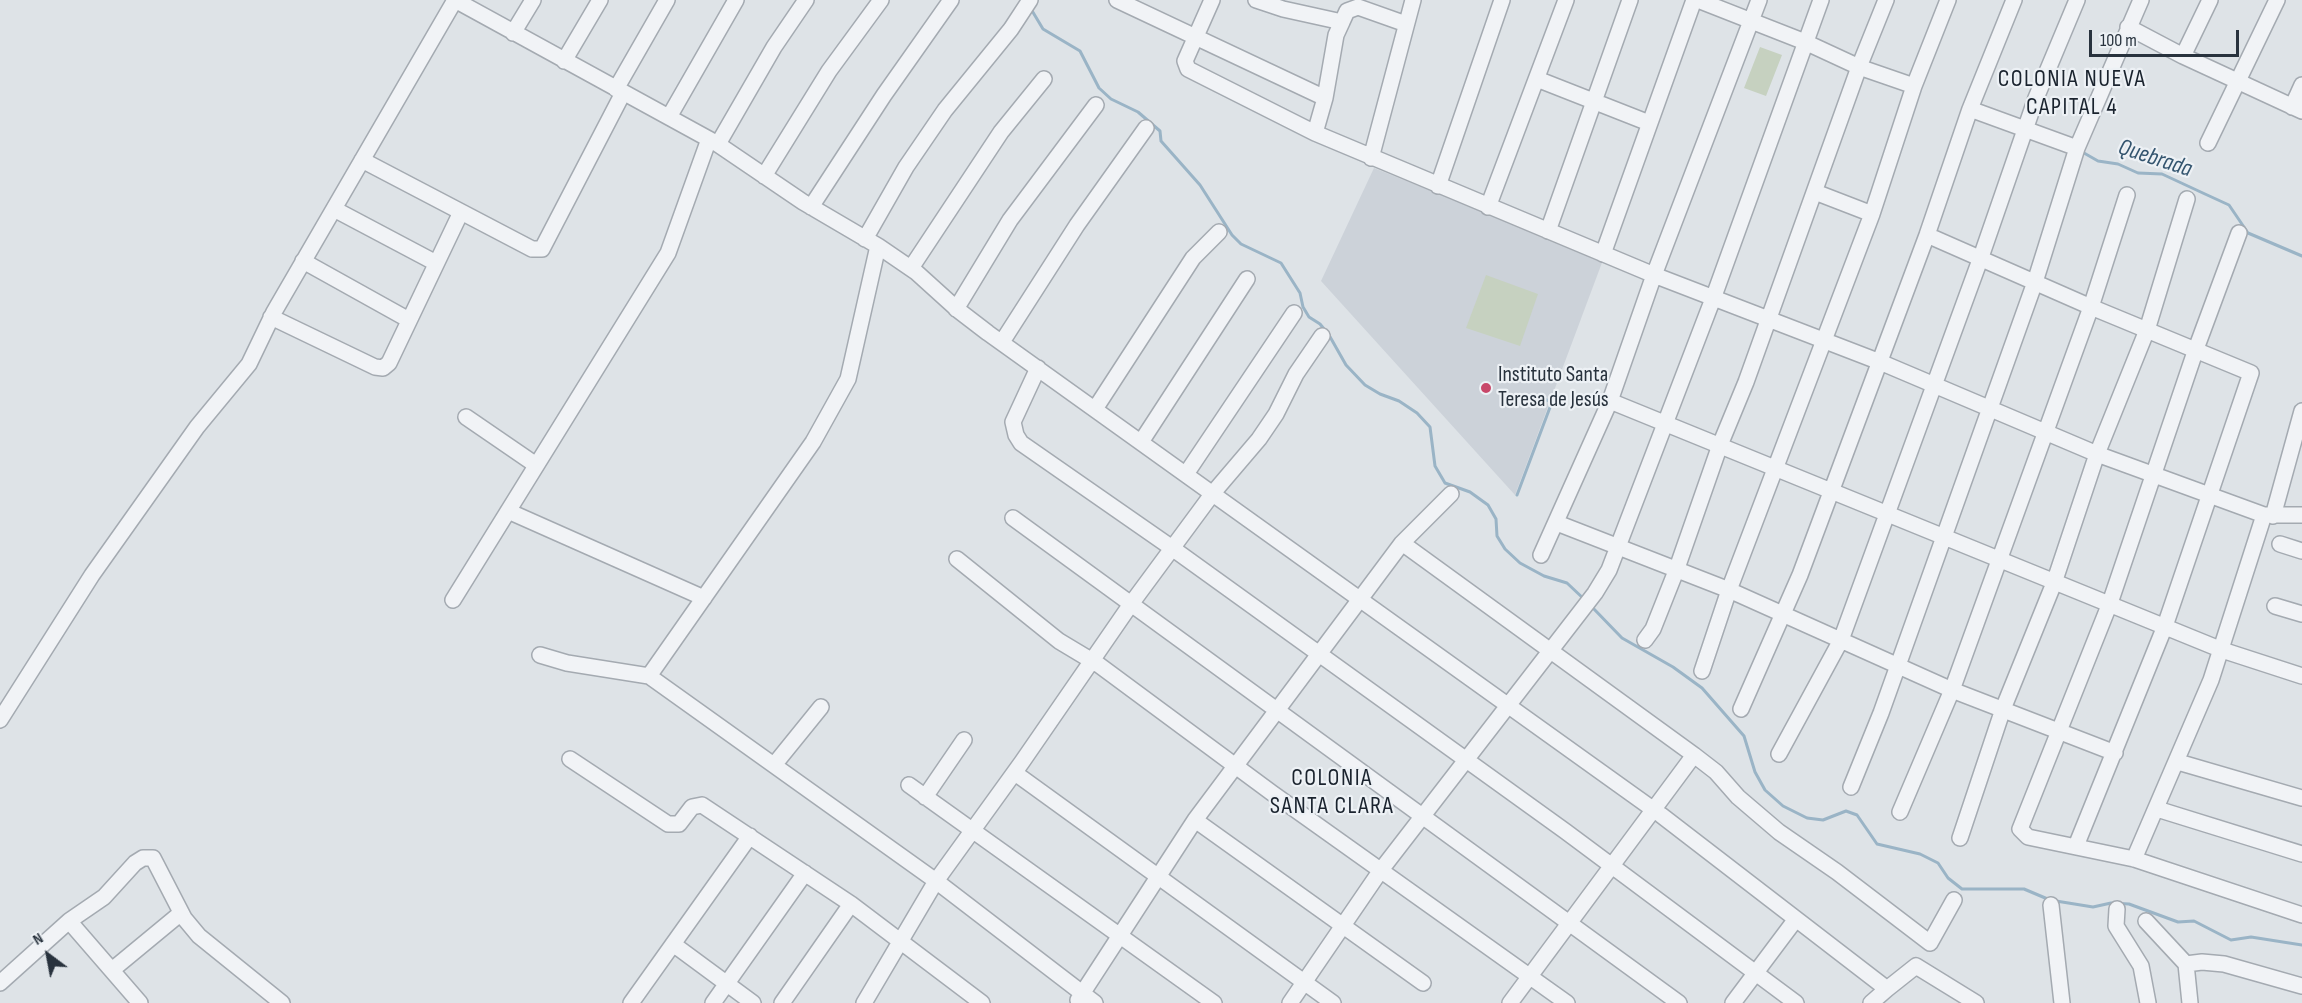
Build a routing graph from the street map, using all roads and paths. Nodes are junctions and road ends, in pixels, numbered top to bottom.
1 (455, 0) edge
2 (533, 0) edge
3 (600, 0) edge
4 (667, 0) edge
5 (736, 0) edge
6 (806, 0) edge
7 (882, 0) edge
8 (951, 0) edge
9 (1212, 0) edge
10 (1256, 0) edge
11 (1413, 0) edge
12 (1502, 0) edge
13 (1566, 0) edge
14 (1630, 0) edge
15 (1694, 0) edge
16 (1698, 0) edge
17 (1759, 0) edge
18 (1821, 0) edge
19 (1886, 0) edge
20 (1948, 0) edge
21 (2014, 0) edge
22 (2141, 0) edge
23 (2210, 0) edge
24 (2277, 0) edge
25 (2073, 1) edge
26 (1123, 2) edge
27 (1027, 4) edge
28 (1342, 22) junction
29 (1751, 22) junction
30 (1406, 24) junction
31 (2128, 27) junction
32 (513, 33) junction
33 (1196, 38) junction
34 (1805, 42) junction
35 (2183, 56) junction
36 (564, 61) junction
37 (1859, 67) junction
38 (1044, 79) dead end
39 (1537, 79) junction
40 (2238, 82) junction
41 (2302, 85) edge
42 (1914, 86) junction
43 (620, 91) junction
44 (1325, 99) junction
45 (1593, 101) junction
46 (1096, 105) dead end
47 (1970, 109) junction
48 (2297, 109) edge
49 (669, 117) junction
50 (1649, 123) junction
51 (1146, 128) dead end
52 (2024, 129) junction
53 (1315, 133) junction
54 (713, 142) junction
55 (2208, 143) dead end
56 (2077, 148) junction
57 (1371, 158) junction
58 (362, 160) junction
59 (764, 176) junction
60 (1438, 186) junction
61 (1815, 192) junction
62 (2127, 195) dead end
63 (2187, 199) dead end
64 (811, 207) junction
65 (1488, 207) junction
66 (333, 209) junction
67 (460, 212) junction
68 (1872, 214) junction
69 (1548, 231) junction
70 (1219, 232) dead end
71 (2239, 233) dead end
72 (1927, 235) junction
73 (872, 242) junction
74 (1603, 254) junction
75 (1981, 257) junction
76 (303, 261) junction
77 (436, 263) junction
78 (911, 268) junction
79 (1654, 275) junction
80 (1247, 279) dead end
81 (2036, 282) junction
82 (1714, 296) junction
83 (2091, 307) junction
84 (956, 309) junction
85 (1294, 313) dead end
86 (271, 317) junction
87 (1769, 317) junction
88 (409, 320) junction
89 (2147, 330) junction
90 (1322, 336) dead end
91 (1825, 340) junction
92 (1002, 342) junction
93 (2196, 349) junction
94 (1880, 362) junction
95 (1038, 368) junction
96 (1933, 385) junction
97 (1610, 401) junction
98 (1095, 409) junction
99 (1990, 410) junction
100 (2302, 411) edge
101 (466, 417) dead end
102 (1664, 422) junction
103 (2045, 432) junction
104 (1142, 442) junction
105 (1720, 445) junction
106 (2097, 454) junction
107 (536, 465) junction
108 (1776, 467) junction
109 (1186, 474) junction
110 (2155, 476) junction
111 (1830, 490) junction
112 (1213, 493) junction
113 (1451, 494) dead end
114 (2211, 498) junction
115 (508, 511) junction
116 (1887, 514) junction
117 (2269, 515) junction
118 (2302, 515) edge
119 (1013, 518) dead end
120 (1557, 523) junction
121 (1942, 537) junction
122 (1402, 543) junction
123 (2280, 543) dead end
124 (1619, 547) junction
125 (1172, 548) junction
126 (2302, 551) edge
127 (1541, 555) dead end
128 (957, 559) dead end
129 (1999, 560) junction
130 (1676, 571) junction
131 (2054, 583) junction
132 (1729, 590) junction
133 (704, 598) junction
134 (1360, 599) junction
135 (453, 600) dead end
136 (2110, 603) junction
137 (1131, 604) junction
138 (2276, 606) dead end
139 (1785, 614) junction
140 (2302, 614) edge
141 (2165, 626) junction
142 (1645, 640) dead end
143 (1841, 640) junction
144 (1550, 650) junction
145 (2222, 650) junction
146 (540, 655) dead end
147 (1318, 655) junction
148 (1093, 662) junction
149 (1898, 663) junction
150 (1702, 671) dead end
151 (649, 676) junction
152 (2302, 676) edge
153 (1952, 690) junction
154 (1508, 705) junction
155 (821, 707) dead end
156 (1741, 709) dead end
157 (2003, 709) junction
158 (1277, 711) junction
159 (0, 720) edge
160 (2058, 732) junction
161 (964, 740) dead end
162 (2115, 753) junction
163 (1779, 754) dead end
164 (1694, 755) junction
165 (570, 759) dead end
166 (1465, 760) junction
167 (2178, 762) junction
168 (774, 765) junction
169 (1236, 766) junction
170 (1014, 773) junction
171 (909, 785) dead end
172 (1851, 787) dead end
173 (925, 797) junction
174 (2302, 798) edge
175 (2157, 809) junction
176 (1654, 810) junction
177 (1900, 812) dead end
178 (1423, 816) junction
179 (1195, 820) junction
180 (972, 830) junction
181 (750, 836) junction
182 (1960, 838) dead end
183 (2076, 846) junction
184 (2302, 854) edge
185 (2134, 860) junction
186 (1611, 867) junction
187 (1381, 870) junction
188 (805, 873) junction
189 (1158, 876) junction
190 (936, 881) junction
191 (1954, 900) dead end
192 (851, 904) junction
193 (2051, 905) dead end
194 (2117, 909) dead end
195 (181, 913) junction
196 (2302, 915) edge
197 (1796, 919) junction
198 (69, 921) junction
199 (2146, 921) dead end
200 (1570, 922) junction
201 (1342, 926) junction
202 (1119, 935) junction
203 (899, 940) junction
204 (1930, 943) junction
205 (673, 944) junction
206 (2186, 964) junction
207 (1917, 966) junction
208 (112, 970) junction
209 (1755, 974) junction
210 (1530, 976) junction
211 (1304, 982) junction
212 (0, 983) edge
213 (1423, 983) dead end
214 (726, 984) junction
215 (2302, 986) edge
216 (1887, 989) junction
217 (1085, 1000) edge
218 (867, 1002) edge
219 (140, 1003) edge
220 (282, 1003) edge
221 (631, 1003) edge
222 (713, 1003) edge
223 (753, 1003) edge
224 (782, 1003) edge
225 (982, 1003) edge
226 (1214, 1003) edge
227 (1290, 1003) edge
228 (1333, 1003) edge
229 (1510, 1003) edge
230 (1567, 1003) edge
231 (1679, 1003) edge
232 (1733, 1003) edge
233 (1796, 1003) edge
234 (1871, 1003) edge
235 (1976, 1003) edge
236 (2062, 1003) edge
237 (2148, 1003) edge
238 (2190, 1003) edge

1 - 32 street
1 - 58 street
2 - 32 street
3 - 36 street
4 - 43 street
5 - 49 street
6 - 54 street
7 - 59 street
8 - 64 street
9 - 33 street
10 - 28 street
11 - 30 street
12 - 60 street
13 - 39 street
14 - 45 street
15 - 50 street
16 - 29 street
17 - 29 street
18 - 34 street
19 - 37 street
20 - 42 street
21 - 47 street
22 - 31 street
23 - 35 street
24 - 40 street
25 - 52 street
26 - 33 street
27 - 73 street
28 - 30 street
28 - 44 street
29 - 34 street
29 - 79 street
30 - 57 street
31 - 35 street
31 - 56 street
32 - 36 street
33 - 44 street
33 - 53 street
34 - 37 street
34 - 82 street
35 - 40 street
36 - 43 street
37 - 42 street
37 - 61 street
38 - 78 street
39 - 45 street
39 - 65 street
40 - 48 street
40 - 55 street
41 - 48 street
42 - 68 street
43 - 49 street
43 - 67 street
44 - 53 street
45 - 50 street
45 - 69 street
46 - 84 street
47 - 52 street
47 - 72 street
49 - 54 street
50 - 74 street
51 - 92 street
52 - 56 street
52 - 75 street
53 - 57 street
54 - 59 street
54 - 107 street
56 - 81 street
57 - 60 street
58 - 66 street
58 - 67 street
59 - 64 street
60 - 65 street
61 - 68 street
61 - 87 street
62 - 83 street
63 - 89 street
64 - 73 street
65 - 69 street
66 - 76 street
66 - 77 street
67 - 77 street
68 - 91 street
69 - 74 street
70 - 98 street
71 - 93 street
72 - 75 street
72 - 94 street
73 - 78 street
73 - 133 street
74 - 79 street
75 - 81 street
75 - 96 street
76 - 86 street
76 - 88 street
77 - 88 street
78 - 84 street
79 - 82 street
79 - 97 street
80 - 104 street
81 - 83 street
81 - 99 street
82 - 87 street
82 - 102 street
83 - 89 street
83 - 103 street
84 - 92 street
85 - 109 street
86 - 88 street
86 - 159 street
87 - 91 street
87 - 105 street
89 - 93 street
89 - 106 street
90 - 112 street
91 - 94 street
91 - 108 street
92 - 95 street
93 - 110 street
93 - 114 street
94 - 96 street
94 - 111 street
95 - 98 street
95 - 125 street
96 - 99 street
96 - 116 street
97 - 102 street
97 - 120 street
98 - 104 street
99 - 103 street
99 - 121 street
100 - 117 street
101 - 107 street
102 - 105 street
102 - 124 street
103 - 106 street
103 - 129 street
104 - 109 street
105 - 108 street
105 - 130 street
106 - 110 street
106 - 131 street
107 - 115 street
108 - 111 street
108 - 132 street
109 - 112 street
110 - 114 street
110 - 136 street
111 - 116 street
111 - 139 street
112 - 125 street
112 - 134 street
113 - 122 street
114 - 117 street
114 - 141 street
115 - 133 street
115 - 135 street
116 - 121 street
116 - 143 street
117 - 118 street
117 - 145 street
119 - 137 street
120 - 124 street
120 - 127 street
121 - 129 street
121 - 149 street
122 - 134 street
122 - 144 street
123 - 126 street
124 - 130 street
124 - 144 street
125 - 137 street
125 - 147 street
128 - 148 street
129 - 131 street
129 - 153 street
130 - 132 street
130 - 142 street
131 - 136 street
131 - 157 street
132 - 139 street
132 - 150 street
133 - 151 street
134 - 147 street
134 - 154 street
136 - 141 street
136 - 160 street
137 - 148 street
137 - 158 street
138 - 140 street
139 - 143 street
139 - 156 street
141 - 145 street
141 - 162 street
143 - 149 street
143 - 163 street
144 - 154 street
144 - 164 street
145 - 152 street
145 - 167 street
146 - 151 street
147 - 158 street
147 - 166 street
148 - 169 street
148 - 170 street
149 - 153 street
149 - 172 street
151 - 168 street
153 - 157 street
153 - 177 street
154 - 166 street
154 - 176 street
155 - 168 street
157 - 160 street
157 - 182 street
158 - 169 street
158 - 178 street
160 - 162 street
160 - 183 street
161 - 173 street
162 - 183 street
164 - 176 street
164 - 204 street
165 - 181 street
166 - 178 street
166 - 186 street
167 - 174 street
167 - 175 street
168 - 190 street
169 - 179 street
169 - 187 street
170 - 180 street
170 - 189 street
171 - 173 street
173 - 180 street
175 - 184 street
175 - 185 street
176 - 186 street
176 - 197 street
178 - 187 street
178 - 200 street
179 - 189 street
179 - 201 street
180 - 190 street
180 - 202 street
181 - 188 street
181 - 205 street
183 - 185 street
185 - 196 street
186 - 200 street
186 - 209 street
187 - 201 street
187 - 210 street
188 - 192 street
188 - 214 street
189 - 202 street
189 - 211 street
190 - 203 street
190 - 217 street
191 - 204 street
192 - 203 street
192 - 224 street
193 - 236 street
194 - 237 street
195 - 198 street
195 - 208 street
195 - 220 street
197 - 209 street
197 - 216 street
198 - 208 street
198 - 212 street
199 - 206 street
200 - 210 street
200 - 231 street
201 - 211 street
201 - 213 street
202 - 217 street
202 - 226 street
203 - 218 street
203 - 225 street
204 - 207 street
205 - 214 street
205 - 221 street
206 - 215 street
206 - 238 street
207 - 216 street
207 - 235 street
208 - 219 street
209 - 232 street
209 - 233 street
210 - 229 street
210 - 230 street
211 - 227 street
211 - 228 street
214 - 222 street
214 - 223 street
216 - 234 street

